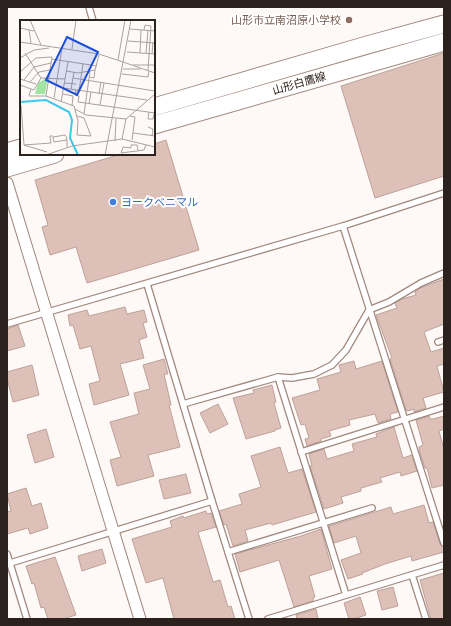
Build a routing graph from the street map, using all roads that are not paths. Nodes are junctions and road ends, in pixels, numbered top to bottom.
1 (89, 7) edge
2 (93, 20) edge
3 (444, 24) edge
4 (444, 42) edge
5 (155, 107) edge
6 (155, 125) edge
7 (20, 148) edge
8 (7, 152) edge
9 (52, 155) edge
10 (7, 168) edge
11 (7, 183) edge
12 (444, 193) edge
13 (343, 226) junction
14 (444, 273) edge
15 (147, 284) junction
16 (369, 310) junction
17 (47, 312) junction
18 (7, 324) edge
19 (278, 377) junction
20 (183, 404) junction
21 (444, 407) edge
22 (404, 420) junction
23 (301, 452) junction
24 (212, 501) junction
25 (372, 508) dead end
26 (323, 523) junction
27 (114, 531) junction
28 (444, 543) edge
29 (228, 552) junction
30 (7, 554) edge
31 (8, 564) edge
32 (444, 565) edge
33 (412, 575) junction
34 (346, 595) junction
35 (27, 619) edge
36 (140, 619) edge
37 (249, 619) edge
38 (268, 619) edge
39 (426, 619) edge

1 - 2 lane
3 - 5 main road, 山形白鷹線
4 - 6 main road, 山形白鷹線
7 - 8 main road
9 - 10 main road
11 - 17 street
12 - 13 lane
13 - 15 lane
13 - 16 lane
14 - 16 lane
15 - 17 lane
15 - 20 lane
16 - 19 lane
16 - 22 lane
17 - 18 lane
17 - 27 street
19 - 20 lane
19 - 23 lane
20 - 24 lane
21 - 22 lane
22 - 23 lane
22 - 28 lane
23 - 26 lane
24 - 27 lane
24 - 29 lane
25 - 26 lane
26 - 29 lane
26 - 34 lane
27 - 31 lane
27 - 36 street
29 - 37 lane
30 - 31 lane
31 - 35 lane
32 - 33 lane
33 - 34 lane
33 - 39 lane
34 - 38 lane

